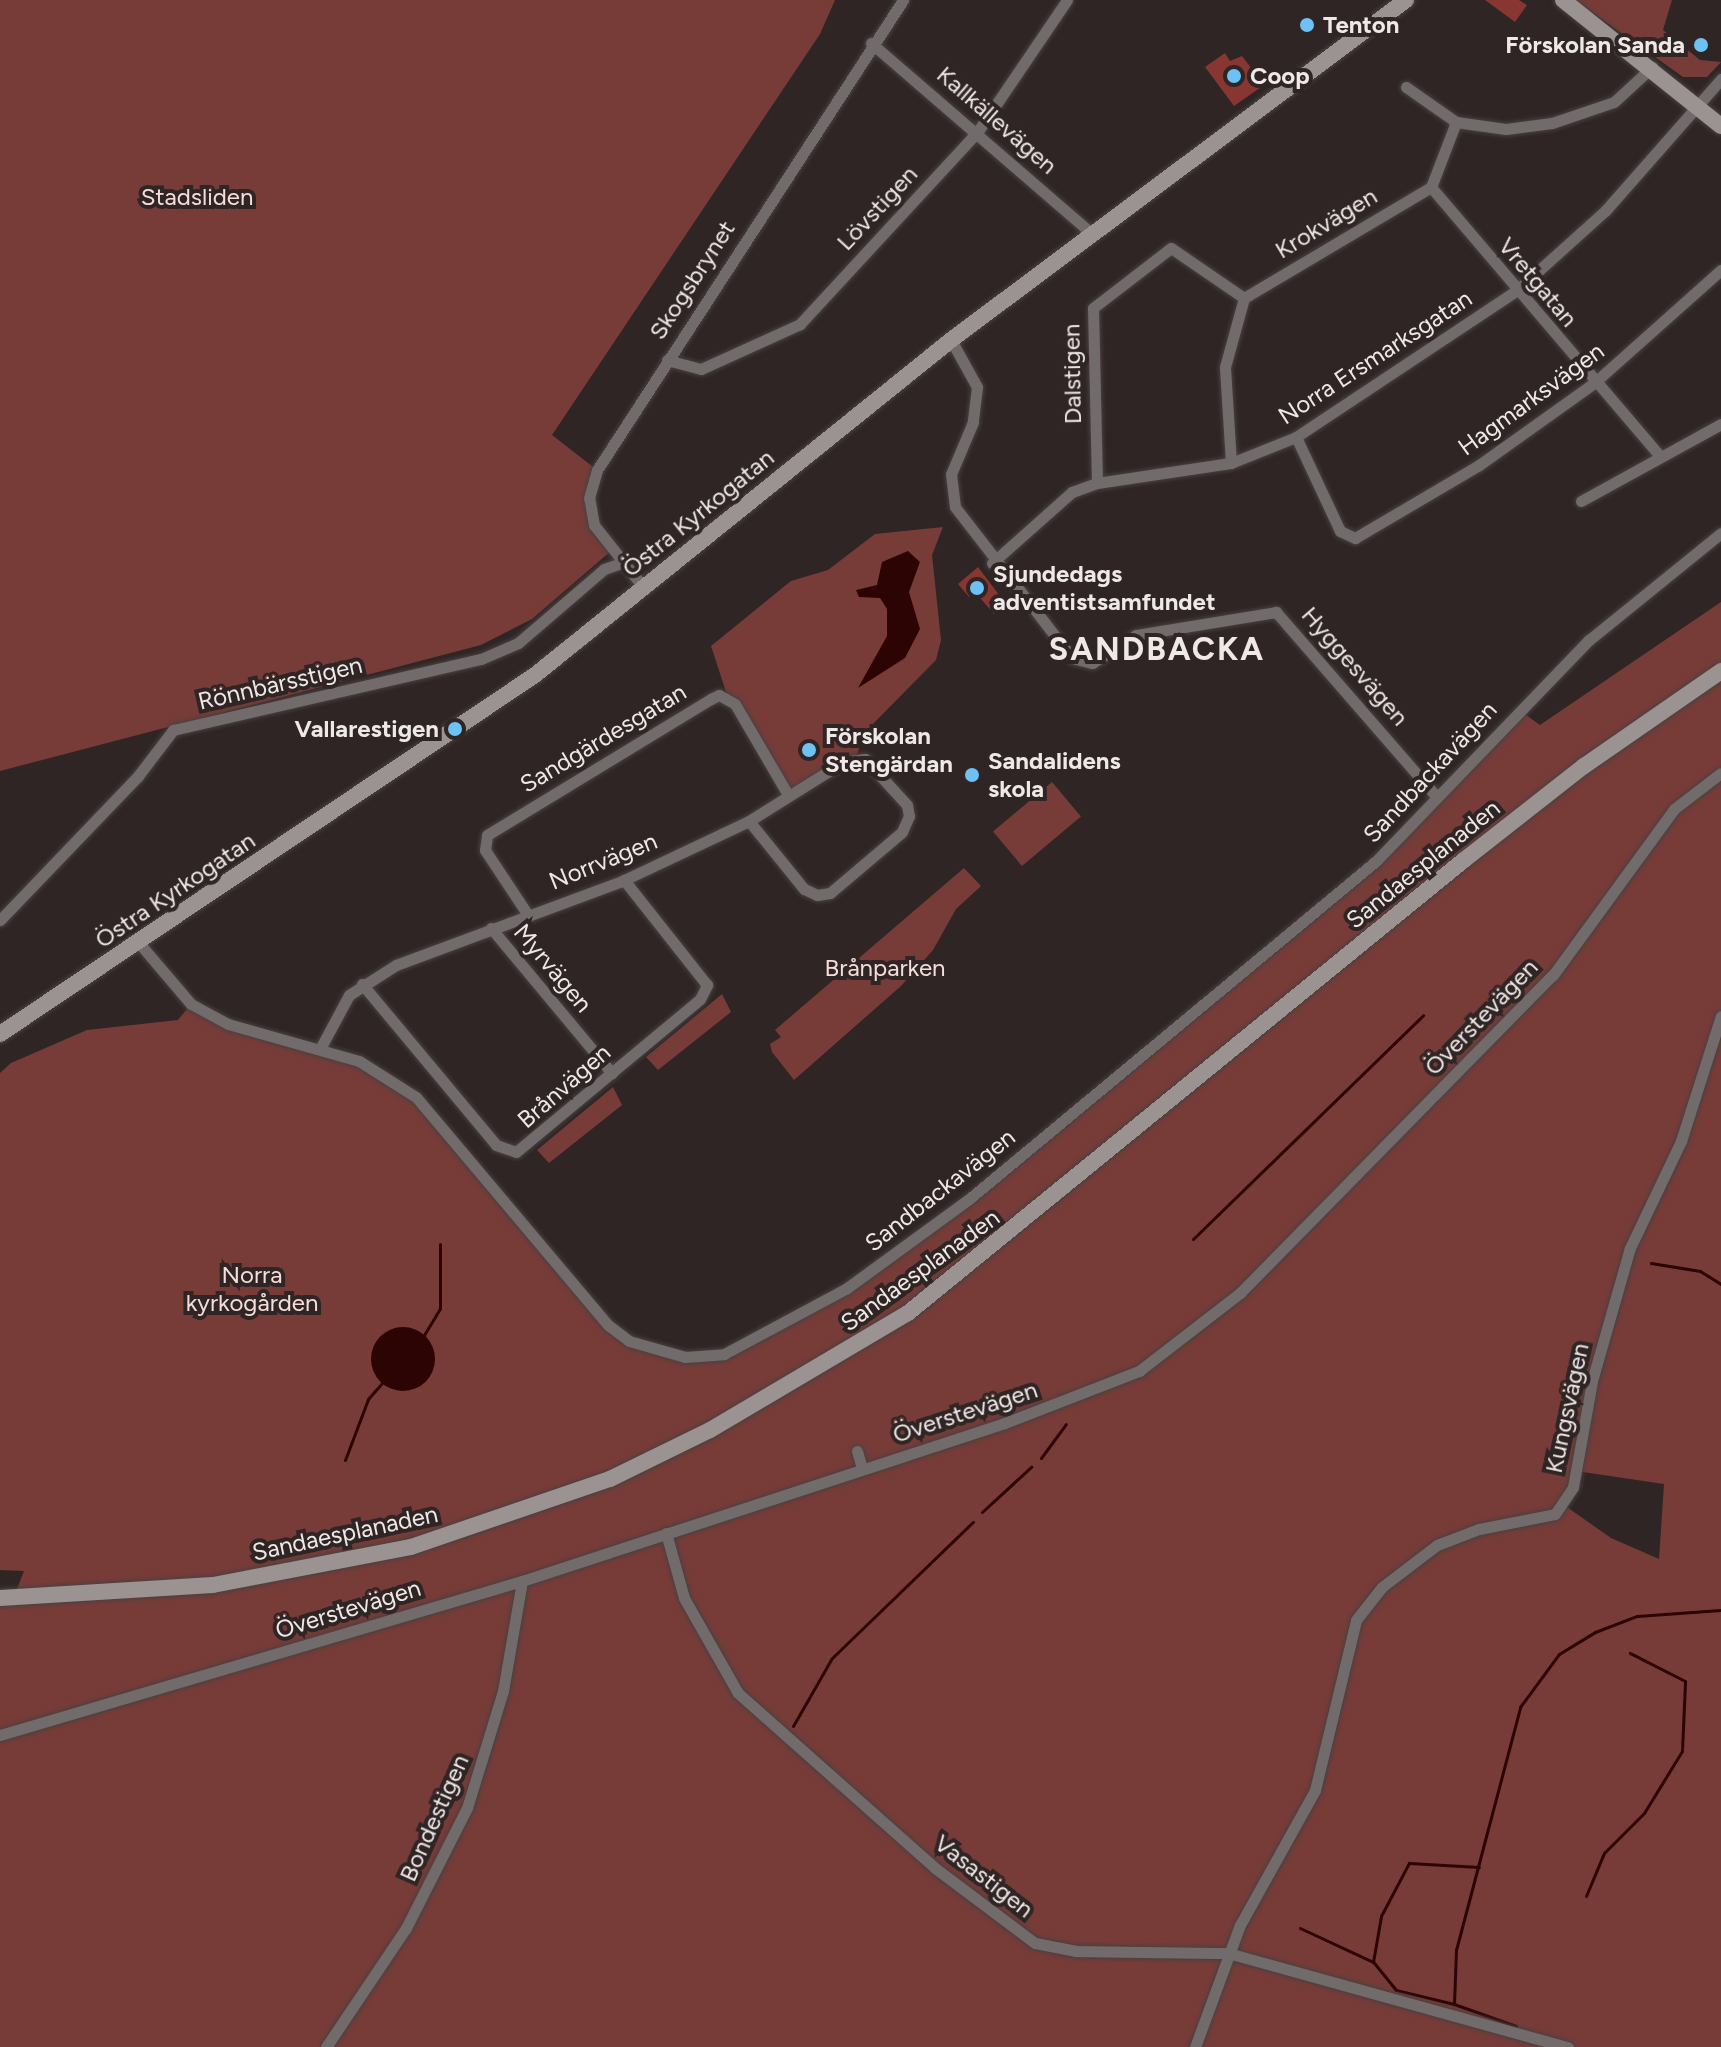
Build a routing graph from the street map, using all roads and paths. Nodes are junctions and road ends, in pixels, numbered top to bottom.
1 (903, 0) edge
2 (1067, 0) edge
3 (1406, 0) edge
4 (1563, 0) edge
5 (871, 43) junction
6 (1652, 67) junction
7 (1721, 79) edge
8 (1406, 87) dead end
9 (1700, 103) junction
10 (1456, 122) junction
11 (1721, 126) edge
12 (978, 131) junction
13 (1431, 187) junction
14 (1092, 234) junction
15 (1721, 270) edge
16 (1516, 291) junction
17 (1244, 298) junction
18 (951, 340) junction
19 (667, 360) junction
20 (1594, 383) junction
21 (1721, 424) edge
22 (1296, 437) junction
23 (1660, 456) junction
24 (1231, 463) junction
25 (1097, 483) junction
26 (1581, 501) dead end
27 (1721, 533) edge
28 (621, 563) junction
29 (992, 563) junction
30 (644, 588) junction
31 (1721, 671) edge
32 (1721, 773) edge
33 (787, 793) junction
34 (1437, 797) junction
35 (749, 821) junction
36 (624, 880) junction
37 (528, 915) junction
38 (0, 920) edge
39 (491, 928) junction
40 (139, 943) junction
41 (362, 984) junction
42 (1721, 1016) edge
43 (0, 1034) edge
44 (321, 1047) junction
45 (612, 1073) junction
46 (857, 1451) dead end
47 (862, 1468) junction
48 (666, 1533) junction
49 (522, 1581) junction
50 (0, 1598) edge
51 (0, 1735) edge
52 (1228, 1953) junction
53 (326, 2047) edge
54 (1195, 2047) edge
55 (1568, 2047) edge

1 - 5 street, Skogsbrynet
2 - 12 street, Lövstigen
3 - 14 main road, Östra Kyrkogatan
4 - 6 main road
5 - 12 street, Kallkällevägen
5 - 19 street, Skogsbrynet
6 - 9 main road
6 - 10 street
7 - 9 street, Norra Ersmarksgatan
8 - 10 street
9 - 11 main road
9 - 16 street, Norra Ersmarksgatan
10 - 13 street
12 - 14 street, Kallkällevägen
12 - 19 street, Lövstigen
13 - 16 street, Vretgatan
13 - 17 street, Krokvägen
14 - 18 main road, Östra Kyrkogatan
15 - 20 street, Hagmarksvägen
16 - 20 street, Vretgatan
16 - 22 street, Norra Ersmarksgatan
17 - 24 street
17 - 25 street, Dalstigen
18 - 29 street, Hyggesvägen
18 - 30 main road, Östra Kyrkogatan
19 - 28 street, Skogsbrynet
20 - 22 street, Hagmarksvägen
20 - 23 street, Vretgatan
21 - 23 street
22 - 24 street, Norra Ersmarksgatan
23 - 26 street
24 - 25 street, Norra Ersmarksgatan
25 - 29 street, Norra Ersmarksgatan
27 - 34 street, Sandbackavägen
28 - 30 street, Skogsbrynet
28 - 38 street, Rönnbärsstigen
29 - 34 street, Hyggesvägen
30 - 40 main road, Östra Kyrkogatan
31 - 50 main road, Sandaesplanaden
32 - 47 street, Överstevägen
33 - 35 street, Norrvägen
33 - 35 street, Norrvägen
33 - 37 street, Sandgärdesgatan
34 - 44 street, Sandbackavägen
35 - 36 street, Norrvägen
36 - 37 street, Norrvägen
36 - 45 street, Brånvägen
37 - 39 street, Norrvägen
39 - 41 street, Norrvägen
39 - 45 street, Myrvägen
40 - 43 main road, Östra Kyrkogatan
40 - 44 street, Sandbackavägen
41 - 44 street, Norrvägen
41 - 45 street, Brånvägen
42 - 52 street, Kungsvägen
46 - 47 street
47 - 48 street, Överstevägen
48 - 49 street, Överstevägen
48 - 52 street, Vasastigen
49 - 51 street, Överstevägen
49 - 53 street, Bondestigen
52 - 54 street, Kungsvägen
52 - 55 street, Vasastigen

